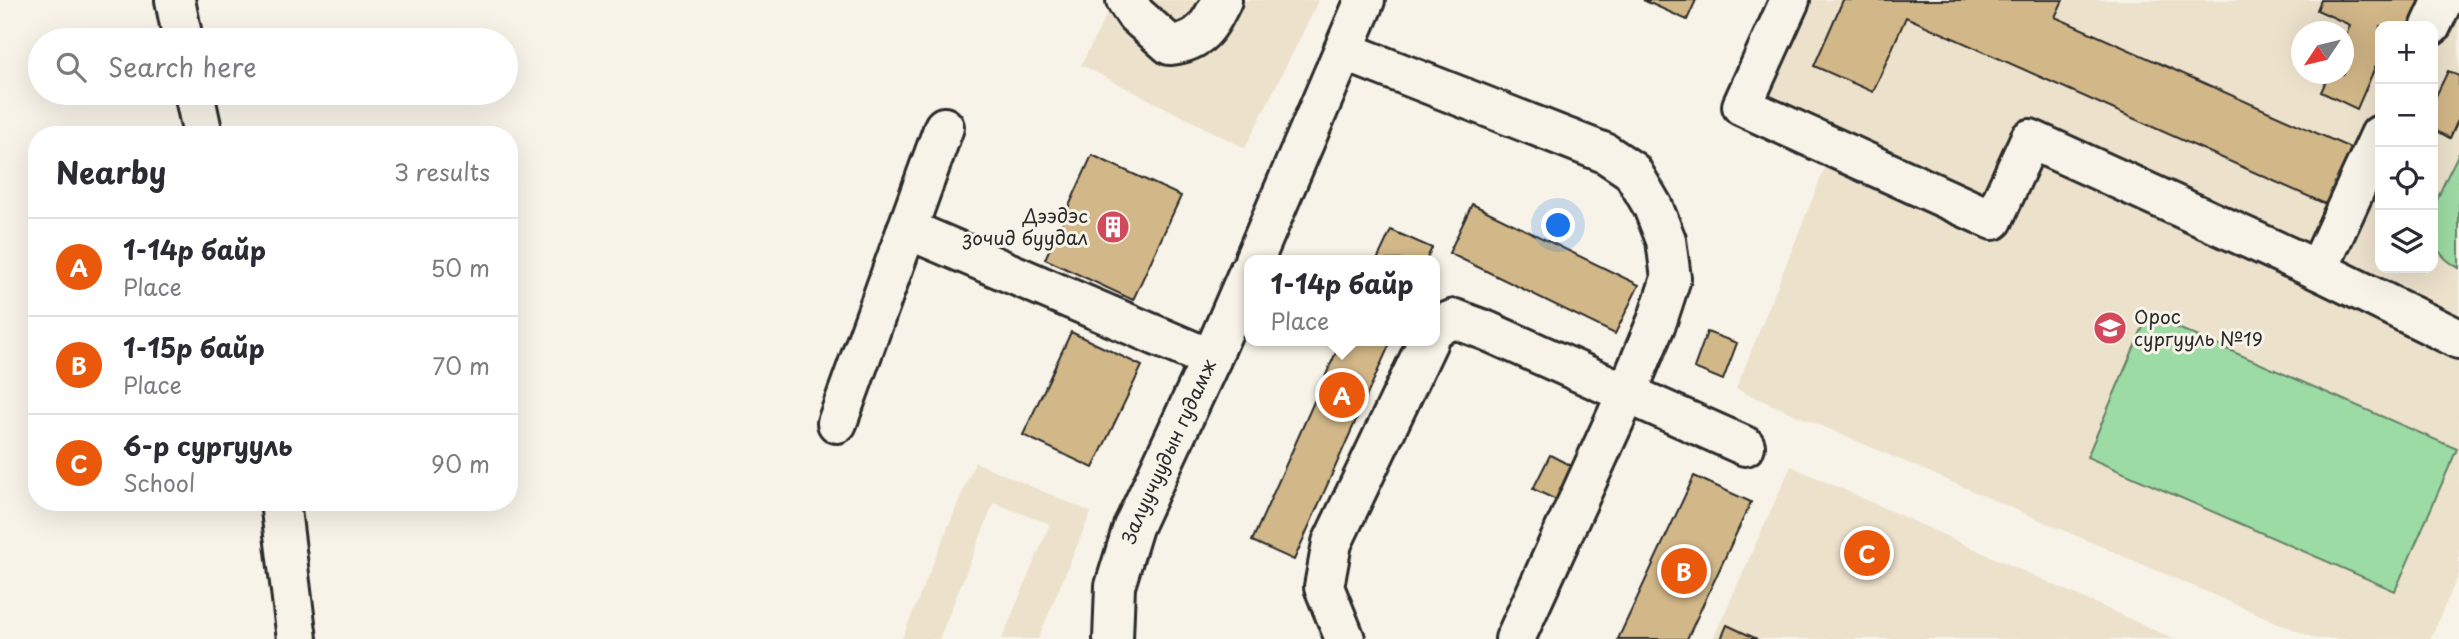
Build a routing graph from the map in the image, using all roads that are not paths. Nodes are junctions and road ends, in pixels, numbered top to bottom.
1 (175, 0) edge
2 (1126, 0) edge
3 (1222, 0) edge
4 (1365, 0) edge
5 (1790, 0) edge
6 (2443, 0) edge
7 (2433, 21) edge
8 (181, 28) edge
9 (1344, 51) junction
10 (197, 105) edge
11 (201, 126) edge
12 (944, 127) dead end
13 (2375, 146) edge
14 (907, 229) junction
15 (1256, 255) edge
16 (2318, 270) junction
17 (1244, 283) edge
18 (1440, 325) edge
19 (2459, 339) edge
20 (1426, 346) edge
21 (1211, 359) junction
22 (1628, 393) junction
23 (837, 423) dead end
24 (1745, 446) dead end
25 (281, 511) edge
26 (1342, 638) edge
27 (297, 639) edge
28 (1113, 639) edge
29 (1516, 639) edge

1 - 8 street
2 - 3 street
4 - 9 street
5 - 16 street
6 - 7 street
9 - 15 street
9 - 22 street
10 - 11 street
12 - 14 street
13 - 16 street
14 - 21 street
14 - 23 street
16 - 19 street
17 - 21 street, Залуучуудын гудамж
18 - 22 street
20 - 26 street
21 - 28 street, Залуучуудын гудамж
22 - 24 street
22 - 29 street
25 - 27 street

